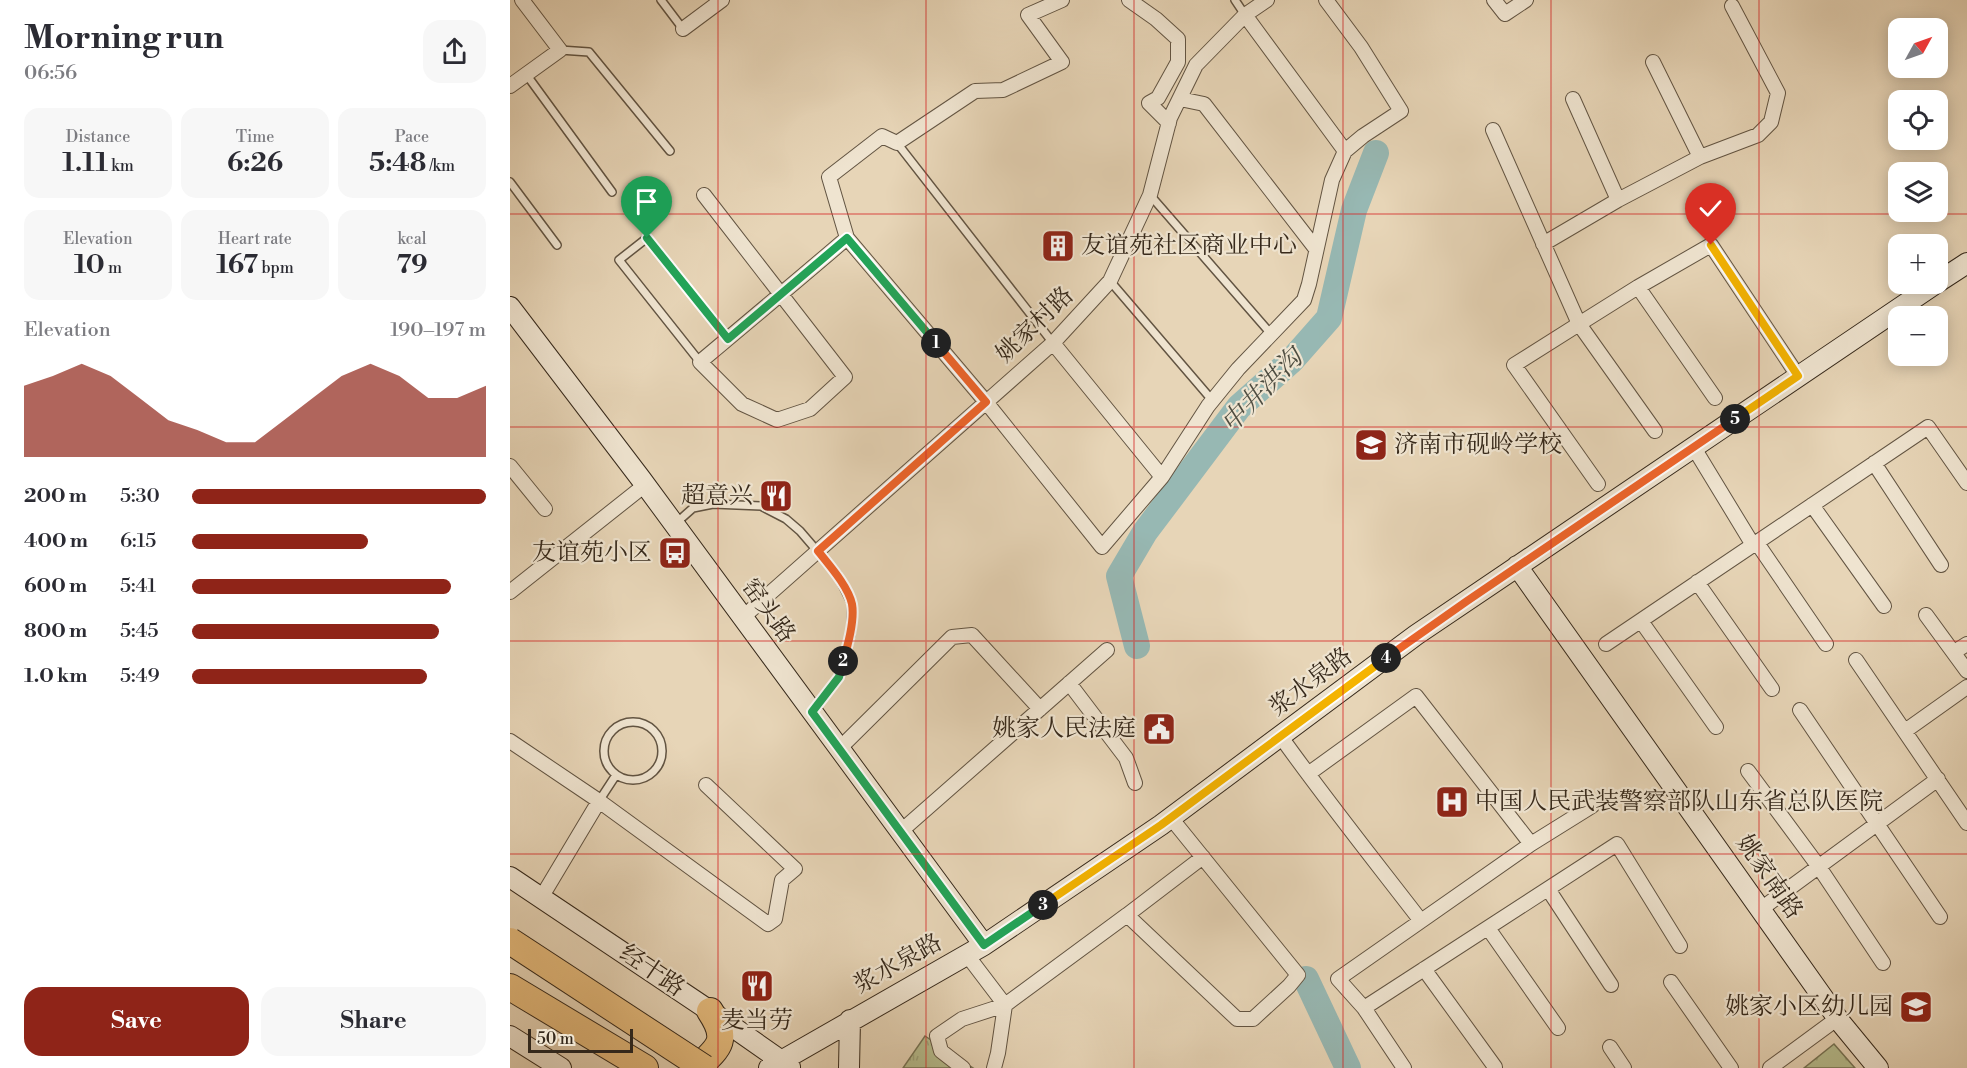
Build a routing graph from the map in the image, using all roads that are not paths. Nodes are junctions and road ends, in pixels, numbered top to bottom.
1 (522, 0) edge
2 (661, 0) edge
3 (722, 0) edge
4 (1062, 0) edge
5 (1129, 0) edge
6 (1235, 0) edge
7 (1267, 0) edge
8 (1326, 0) edge
9 (1494, 0) edge
10 (1526, 0) edge
11 (1732, 6) dead end
12 (1245, 15) junction
13 (683, 29) joint
14 (560, 50) junction
15 (1653, 62) dead end
16 (526, 74) junction
17 (510, 86) edge
18 (1180, 99) junction
19 (1573, 99) dead end
20 (1169, 123) junction
21 (1492, 130) dead end
22 (897, 143) junction
23 (670, 151) dead end
24 (1345, 151) junction
25 (1700, 156) junction
26 (510, 182) edge
27 (612, 192) dead end
28 (704, 195) dead end
29 (1150, 195) junction
30 (1618, 200) junction
31 (847, 238) junction
32 (1544, 244) junction
33 (557, 245) dead end
34 (1317, 249) junction
35 (1967, 263) edge
36 (1948, 276) edge
37 (1110, 281) junction
38 (1638, 287) junction
39 (781, 294) junction
40 (1921, 294) edge
41 (512, 315) edge
42 (1579, 324) junction
43 (1272, 335) junction
44 (728, 339) junction
45 (1053, 342) junction
46 (700, 362) junction
47 (1798, 376) junction
48 (1715, 398) dead end
49 (1212, 400) junction
50 (986, 402) junction
51 (1654, 431) dead end
52 (1694, 448) junction
53 (1874, 463) junction
54 (510, 466) edge
55 (1162, 477) junction
56 (1967, 483) edge
57 (1598, 484) dead end
58 (645, 485) junction
59 (1812, 505) junction
60 (545, 508) dead end
61 (674, 525) junction
62 (1755, 544) junction
63 (818, 551) junction
64 (1941, 564) dead end
65 (1517, 566) junction
66 (1697, 582) junction
67 (510, 592) edge
68 (1884, 606) dead end
69 (1926, 615) dead end
70 (742, 618) junction
71 (1641, 621) junction
72 (1606, 644) dead end
73 (1826, 644) dead end
74 (1967, 644) edge
75 (1107, 650) dead end
76 (1954, 652) junction
77 (1856, 660) dead end
78 (1967, 671) edge
79 (1069, 683) junction
80 (1967, 687) edge
81 (1772, 689) dead end
82 (1040, 709) junction
83 (1800, 710) dead end
84 (812, 712) junction
85 (1716, 727) dead end
86 (1905, 731) junction
87 (1281, 737) junction
88 (510, 741) edge
89 (839, 749) junction
90 (1748, 771) dead end
91 (1308, 774) junction
92 (616, 775) junction
93 (1938, 779) junction
94 (1135, 783) dead end
95 (706, 785) dead end
96 (599, 801) junction
97 (1592, 806) dead end
98 (1171, 818) junction
99 (1967, 823) edge
100 (1877, 825) junction
101 (900, 832) junction
102 (1531, 844) junction
103 (1203, 857) junction
104 (1819, 867) junction
105 (510, 877) edge
106 (1548, 889) junction
107 (541, 898) junction
108 (1761, 909) junction
109 (1128, 915) junction
110 (1940, 917) dead end
111 (1421, 921) junction
112 (1488, 928) junction
113 (510, 941) edge
114 (1680, 946) dead end
115 (975, 950) junction
116 (1883, 963) dead end
117 (1424, 969) junction
118 (1671, 982) dead end
119 (1611, 985) dead end
120 (510, 987) edge
121 (1005, 1005) junction
122 (1364, 1008) junction
123 (710, 1011) junction
124 (1838, 1018) junction
125 (850, 1020) junction
126 (1558, 1028) dead end
127 (510, 1036) edge
128 (1610, 1047) dead end
129 (528, 1048) junction
130 (781, 1066) edge
131 (1494, 1067) edge
132 (542, 1068) edge
133 (561, 1068) edge
134 (645, 1068) edge
135 (697, 1068) edge
136 (704, 1068) edge
137 (849, 1068) edge
138 (963, 1068) edge
139 (994, 1068) edge
140 (1404, 1068) edge
141 (1624, 1068) edge
142 (1731, 1068) edge
143 (1770, 1068) edge
144 (1878, 1068) edge

1 - 14 street
2 - 13 lane
3 - 13 street
4 - 22 street
5 - 20 street
6 - 12 lane
7 - 12 street, 姚家村路
8 - 24 street
9 - 10 street
11 - 25 street
12 - 18 street, 姚家村路
12 - 24 street
14 - 16 street
14 - 23 lane
15 - 25 street
16 - 17 street
16 - 27 lane
18 - 20 street, 姚家村路
18 - 34 street
19 - 30 street
20 - 29 street, 姚家村路
21 - 32 street
22 - 31 street
22 - 45 lane
24 - 34 street
25 - 30 street
26 - 33 lane
28 - 39 street
29 - 37 street, 姚家村路
29 - 43 lane
30 - 32 street
31 - 39 street
31 - 50 street
32 - 42 street
34 - 43 street
35 - 36 main road, 浆水泉路
37 - 45 street, 姚家村路
37 - 49 lane
38 - 42 street
38 - 47 street
38 - 48 street
39 - 44 street
39 - 46 street
40 - 47 main road, 浆水泉路
41 - 58 main road, 窑头路
42 - 51 street
42 - 57 street
43 - 49 street
44 - 46 street
44 - 46 lane
45 - 50 street, 姚家村路
45 - 55 street
47 - 52 main road, 浆水泉路
49 - 55 street
50 - 55 street
50 - 63 street, 姚家村路
52 - 62 street
52 - 65 main road, 浆水泉路
53 - 56 street
53 - 59 street
53 - 64 street
54 - 60 street
58 - 61 main road, 窑头路
58 - 67 street
59 - 62 street
59 - 68 street
61 - 63 lane
61 - 70 main road, 窑头路
62 - 66 street
62 - 73 street
63 - 70 street, 姚家村路
63 - 84 lane
65 - 87 main road, 浆水泉路
65 - 108 main road, 姚家南路
66 - 71 street
66 - 81 street
69 - 76 street
70 - 84 main road, 窑头路
71 - 72 street
71 - 85 street
74 - 76 street
75 - 79 street
76 - 78 street
77 - 86 street
79 - 82 street
79 - 94 street
80 - 86 street
82 - 89 street
82 - 101 street
83 - 100 street
84 - 89 main road, 窑头路
86 - 93 street
87 - 91 street
87 - 98 main road, 浆水泉路
88 - 96 street
89 - 101 main road, 窑头路
90 - 104 street
91 - 102 street
91 - 111 street
92 - 92 lane
92 - 96 lane
93 - 99 street
93 - 100 street
95 - 96 street
96 - 107 street
97 - 102 street
98 - 103 street
98 - 115 main road, 浆水泉路
100 - 104 street
100 - 110 street
101 - 115 main road, 窑头路
102 - 111 street
103 - 109 street
103 - 109 street
104 - 108 street
104 - 116 street
105 - 107 main road, 经十路
106 - 112 street
106 - 114 street
106 - 119 street
107 - 123 main road, 经十路
108 - 124 main road, 姚家南路
109 - 121 street
111 - 122 street
112 - 117 street
112 - 126 street
113 - 136 highway, bridge
115 - 121 street
115 - 125 main road, 浆水泉路
117 - 122 street
117 - 131 street
118 - 142 street
120 - 134 highway
121 - 138 street
121 - 139 street
122 - 140 street
123 - 130 main road, 经十路
123 - 135 highway
124 - 143 street
124 - 144 main road, 姚家南路
125 - 130 main road, 浆水泉路
125 - 137 main road
127 - 129 main road
128 - 141 street
129 - 132 main road
129 - 133 main road

